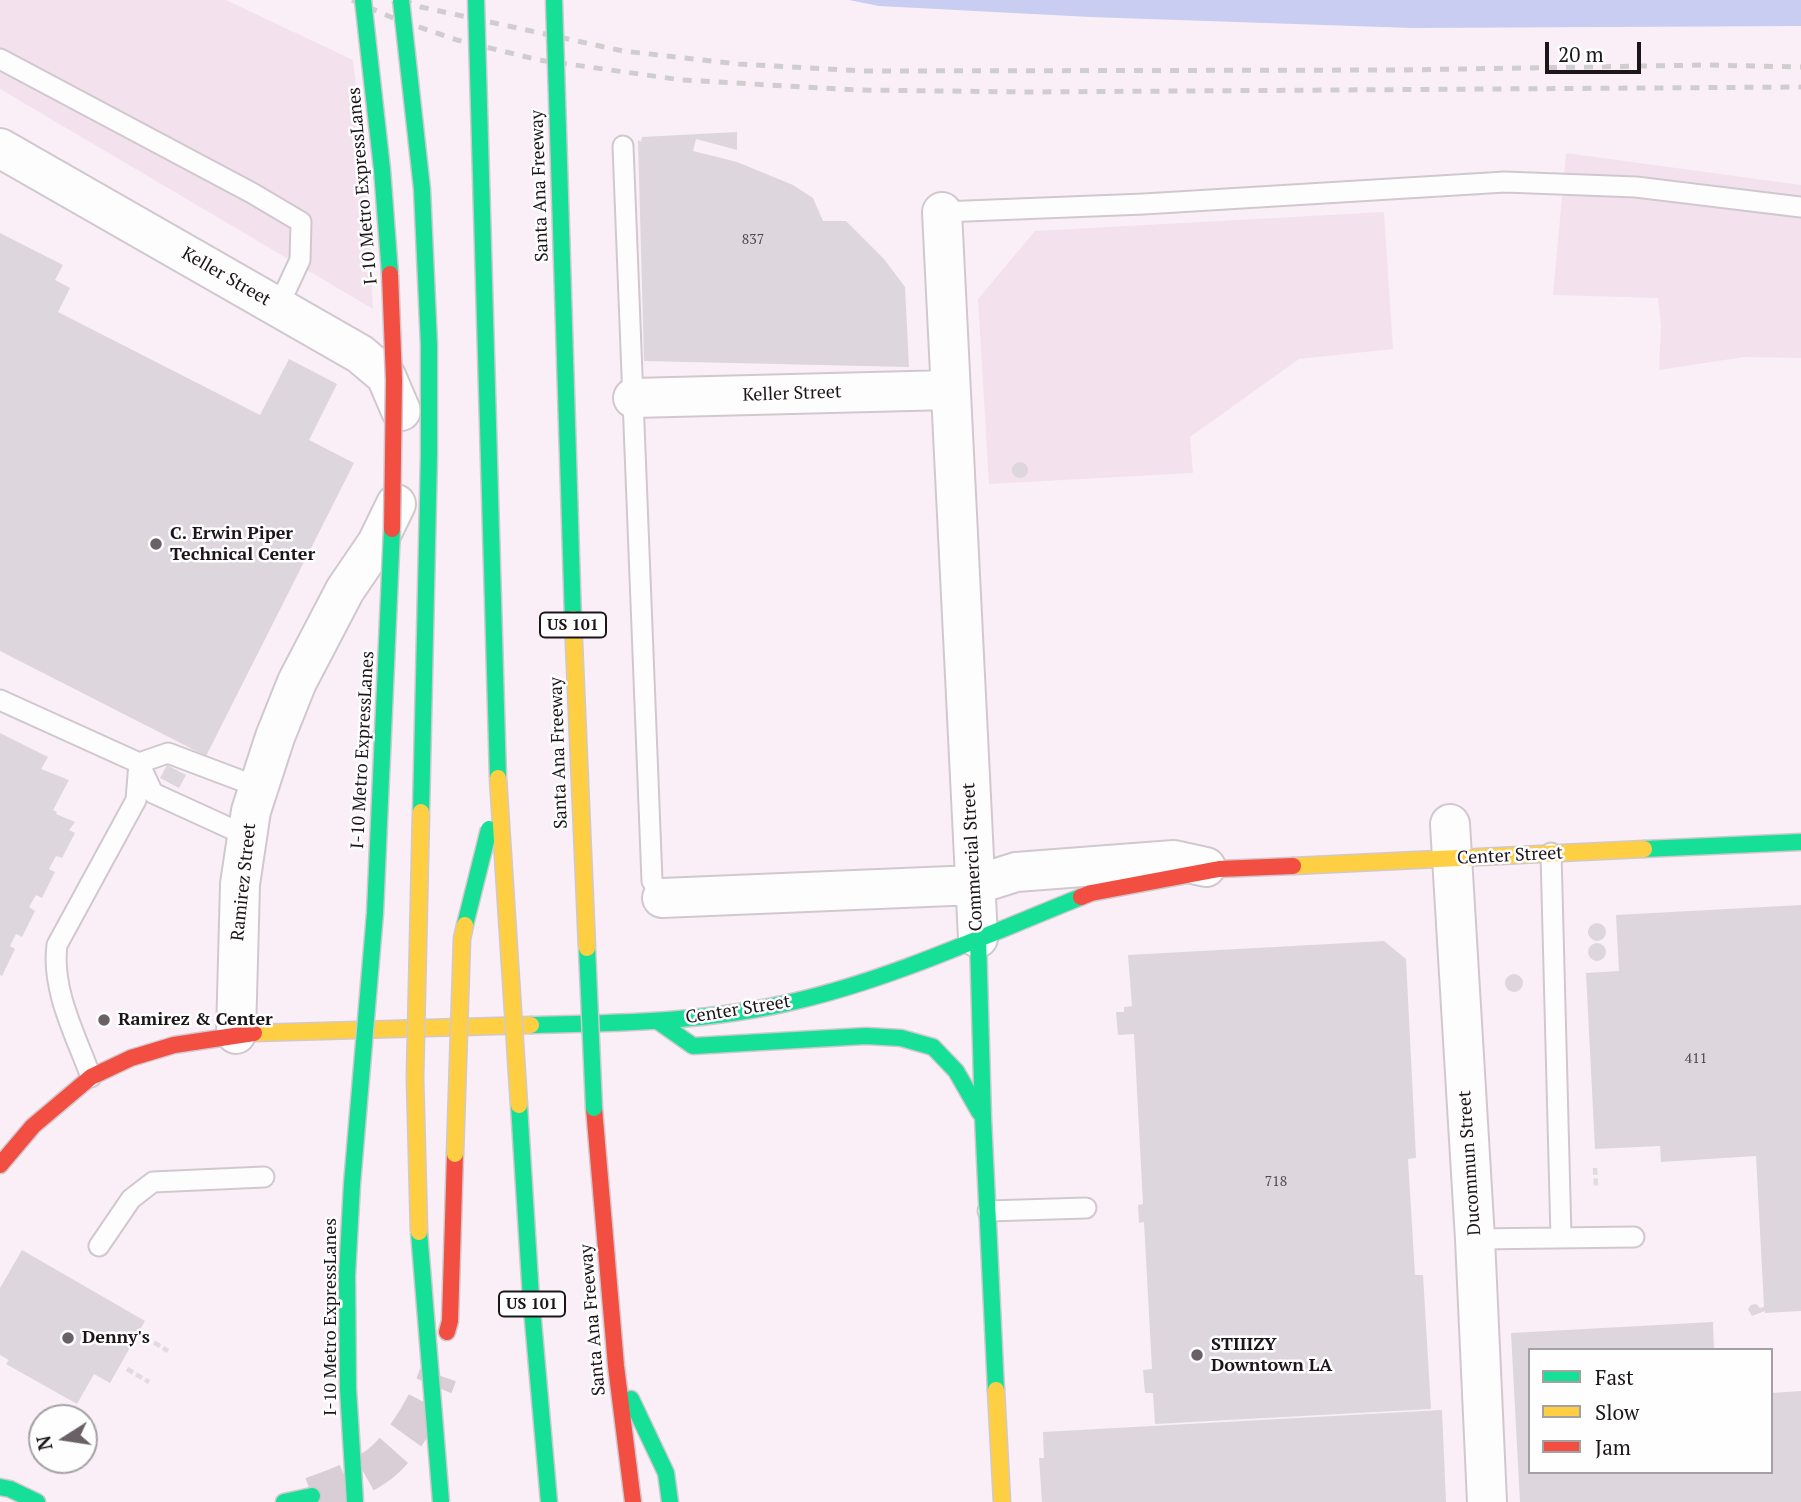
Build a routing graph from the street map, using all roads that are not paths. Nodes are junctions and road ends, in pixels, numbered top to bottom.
1 (363, 0) edge
2 (401, 0) edge
3 (476, 0) edge
4 (554, 0) edge
5 (0, 59) edge
6 (623, 146) dead end
7 (0, 148) edge
8 (1801, 207) edge
9 (942, 212) joint
10 (278, 307) junction
11 (950, 390) junction
12 (633, 398) junction
13 (407, 445) joint
14 (0, 700) edge
15 (139, 762) junction
16 (258, 787) junction
17 (498, 793) junction
18 (247, 836) junction
19 (1450, 841) junction
20 (1801, 842) edge
21 (1551, 853) junction
22 (1219, 869) junction
23 (975, 885) junction
24 (662, 898) joint
25 (978, 938) junction
26 (659, 1022) junction
27 (236, 1034) junction
28 (91, 1077) junction
29 (983, 1118) junction
30 (0, 1165) edge
31 (264, 1177) dead end
32 (1086, 1208) dead end
33 (988, 1211) junction
34 (1562, 1237) junction
35 (1634, 1237) dead end
36 (1475, 1239) junction
37 (99, 1246) dead end
38 (447, 1332) dead end
39 (616, 1366) junction
40 (0, 1487) edge
41 (312, 1496) dead end
42 (37, 1502) edge
43 (284, 1502) edge
44 (355, 1502) edge
45 (441, 1502) edge
46 (549, 1502) edge
47 (633, 1502) edge
48 (670, 1502) edge
49 (1002, 1502) edge
50 (1487, 1502) edge

1 - 44 main road, I-10 Metro ExpressLanes, bridge
2 - 45 main road, bridge
3 - 17 main road, US 101, bridge
4 - 39 main road, Santa Ana Freeway / US 101, bridge
5 - 10 lane
6 - 12 lane
7 - 10 street, Keller Street
8 - 9 lane
9 - 11 street, Commercial Street
10 - 13 street, Keller Street
11 - 12 street, Keller Street
11 - 23 street, Commercial Street
12 - 24 lane
13 - 16 street, Ramirez Street
14 - 15 lane
15 - 16 lane
15 - 18 lane
15 - 28 lane
16 - 18 street, Ramirez Street
17 - 38 main road, bridge
17 - 46 main road, US 101, bridge
18 - 27 street, Ramirez Street
19 - 21 main road, Center Street
19 - 22 main road, Center Street
19 - 36 street, Ducommun Street
20 - 21 main road, Center Street
21 - 34 lane
22 - 23 street, Center Street
22 - 25 main road, Center Street
23 - 24 street, Center Street
23 - 25 street, Commercial Street
25 - 26 main road, Center Street
25 - 29 main road, Commercial Street
26 - 27 main road, Center Street
26 - 29 main road
27 - 28 main road
28 - 30 main road
29 - 33 main road, Commercial Street
31 - 37 lane
32 - 33 lane
33 - 49 main road, Commercial Street
34 - 35 lane
34 - 36 lane
36 - 50 street, Ducommun Street
39 - 47 main road, Santa Ana Freeway / US 101
39 - 48 main road
40 - 42 main road
41 - 43 main road

